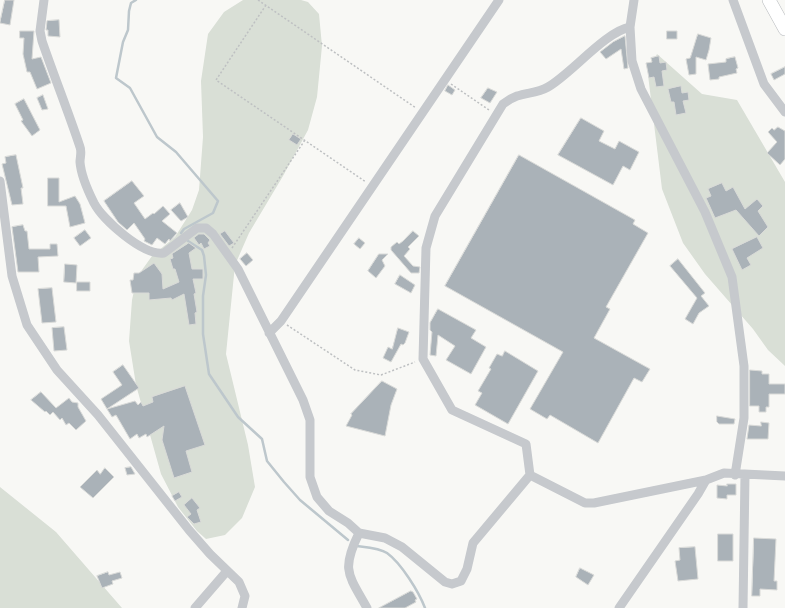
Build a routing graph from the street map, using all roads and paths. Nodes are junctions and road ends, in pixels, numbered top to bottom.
1 (44, 0) edge
2 (258, 0) edge
3 (499, 0) edge
4 (634, 0) edge
5 (733, 0) edge
6 (769, 0) edge
7 (266, 6) junction
8 (630, 27) junction
9 (785, 30) edge
10 (445, 79) junction
11 (785, 112) edge
12 (422, 113) junction
13 (496, 115) junction
14 (305, 140) junction
15 (0, 180) edge
16 (372, 186) junction
17 (228, 254) junction
18 (281, 321) junction
19 (270, 333) junction
20 (423, 359) junction
21 (530, 475) junction
22 (740, 475) junction
23 (785, 476) edge
24 (706, 480) junction
25 (359, 533) junction
26 (227, 571) junction
27 (195, 608) edge
28 (242, 608) edge
29 (367, 608) edge
30 (619, 608) edge
31 (743, 608) edge

1 - 17 street
2 - 7 path
3 - 10 street
4 - 8 street
5 - 11 street
6 - 9 highway
7 - 12 path
7 - 14 path
8 - 13 street
8 - 22 street
10 - 12 street
10 - 13 path
12 - 16 street
13 - 20 street
14 - 16 path
14 - 17 path
15 - 26 street
16 - 18 street
17 - 19 street
18 - 19 street
18 - 20 path
19 - 25 street
20 - 21 street
21 - 24 street
21 - 25 street
22 - 23 street
22 - 24 street
22 - 31 street
24 - 30 street
25 - 29 street
26 - 27 street
26 - 28 street

